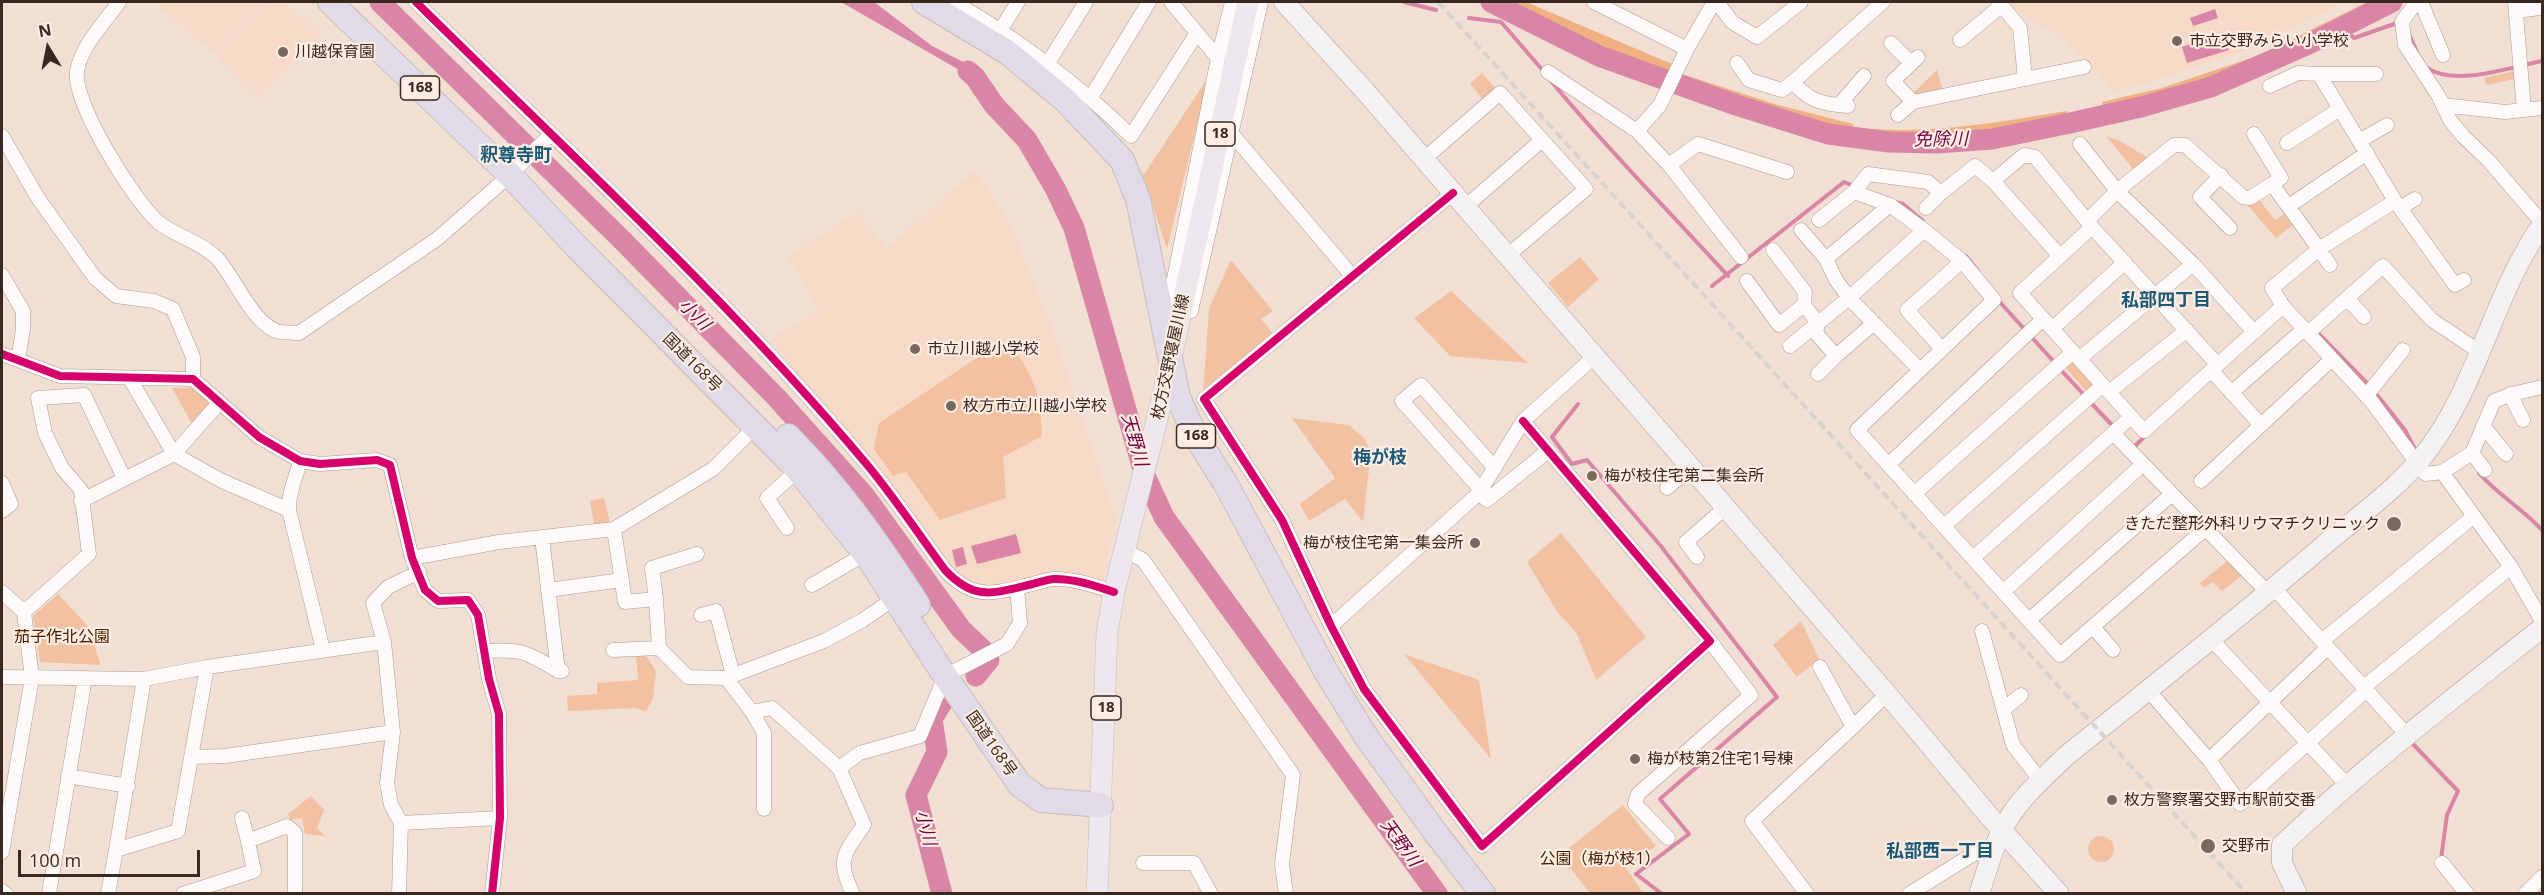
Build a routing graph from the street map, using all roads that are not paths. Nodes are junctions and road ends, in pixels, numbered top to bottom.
1 (119, 2) edge
2 (330, 2) edge
3 (349, 2) edge
4 (416, 2) edge
5 (924, 2) edge
6 (954, 2) edge
7 (1018, 2) edge
8 (1086, 2) edge
9 (1149, 2) edge
10 (1172, 2) edge
11 (1232, 2) edge
12 (1248, 2) edge
13 (1261, 2) edge
14 (1284, 2) edge
15 (1594, 2) edge
16 (1715, 2) edge
17 (1883, 2) edge
18 (2419, 2) edge
19 (2001, 3) edge
20 (2516, 6) edge
21 (2539, 8) dead end
22 (1796, 9) edge
23 (1001, 29) junction
24 (1197, 33) junction
25 (1960, 40) dead end
26 (1891, 44) dead end
27 (1687, 49) junction
28 (2443, 55) dead end
29 (1218, 58) junction
30 (1048, 63) junction
31 (1743, 66) dead end
32 (2084, 67) dead end
33 (1548, 72) dead end
34 (2319, 74) junction
35 (2376, 74) dead end
36 (1864, 76) dead end
37 (2025, 78) junction
38 (1793, 82) junction
39 (2270, 86) dead end
40 (1091, 97) junction
41 (1913, 102) junction
42 (2443, 105) junction
43 (2542, 108) edge
44 (2340, 109) junction
45 (2524, 110) junction
46 (1898, 115) dead end
47 (2387, 124) dead end
48 (1637, 130) junction
49 (550, 134) junction
50 (1232, 134) junction
51 (2254, 134) dead end
52 (2, 136) edge
53 (1542, 140) junction
54 (2359, 141) junction
55 (2288, 143) dead end
56 (2080, 144) dead end
57 (2367, 153) junction
58 (1424, 159) junction
59 (1669, 165) junction
60 (515, 170) junction
61 (1787, 172) dead end
62 (2221, 176) junction
63 (1993, 181) junction
64 (2272, 184) junction
65 (1858, 187) junction
66 (2117, 191) junction
67 (1941, 193) junction
68 (2415, 199) dead end
69 (1459, 200) junction
70 (1696, 201) junction
71 (1890, 205) junction
72 (2398, 205) junction
73 (2289, 206) junction
74 (1926, 208) dead end
75 (1685, 210) dead end
76 (1819, 220) dead end
77 (2090, 224) junction
78 (2542, 224) edge
79 (2230, 228) dead end
80 (1801, 230) dead end
81 (1924, 230) junction
82 (2319, 249) junction
83 (1773, 250) dead end
84 (2059, 255) junction
85 (1507, 256) junction
86 (1741, 257) dead end
87 (1826, 259) junction
88 (1962, 261) junction
89 (2125, 262) junction
90 (2193, 264) junction
91 (2330, 265) dead end
92 (2, 275) edge
93 (1353, 277) junction
94 (2464, 280) dead end
95 (1746, 281) dead end
96 (2156, 295) junction
97 (1849, 298) junction
98 (2347, 298) junction
99 (1804, 305) junction
100 (2286, 310) junction
101 (2364, 317) dead end
102 (1818, 323) junction
103 (1874, 323) junction
104 (2039, 328) junction
105 (2310, 329) junction
106 (2187, 330) junction
107 (2254, 332) junction
108 (1790, 346) dead end
109 (1942, 349) junction
110 (2403, 350) dead end
111 (2480, 352) junction
112 (2, 354) edge
113 (1836, 356) junction
114 (2076, 356) junction
115 (1594, 357) junction
116 (2332, 359) junction
117 (18, 360) junction
118 (1170, 366) junction
119 (1920, 370) junction
120 (2215, 371) junction
121 (1818, 374) dead end
122 (130, 379) junction
123 (193, 379) junction
124 (2542, 387) edge
125 (2106, 389) junction
126 (2231, 393) junction
127 (2510, 394) junction
128 (2367, 396) junction
129 (219, 403) junction
130 (2523, 420) dead end
131 (1523, 421) junction
132 (2261, 425) junction
133 (756, 426) junction
134 (2120, 426) junction
135 (2483, 426) junction
136 (1548, 451) junction
137 (2472, 453) junction
138 (174, 454) junction
139 (2506, 454) dead end
140 (300, 461) junction
141 (2143, 464) junction
142 (2416, 464) junction
143 (1888, 465) junction
144 (1495, 468) junction
145 (1690, 468) junction
146 (798, 470) junction
147 (2485, 470) dead end
148 (2442, 472) junction
149 (124, 478) junction
150 (2201, 481) dead end
151 (2, 483) edge
152 (1667, 488) dead end
153 (1480, 492) junction
154 (1914, 494) junction
155 (2172, 494) junction
156 (81, 501) junction
157 (1725, 508) junction
158 (289, 510) junction
159 (2, 511) edge
160 (2474, 516) junction
161 (1944, 526) junction
162 (614, 528) junction
163 (787, 528) dead end
164 (2205, 529) junction
165 (542, 538) junction
166 (1124, 550) junction
167 (697, 554) dead end
168 (865, 554) junction
169 (1697, 557) dead end
170 (412, 558) junction
171 (1973, 558) junction
172 (2511, 567) junction
173 (419, 572) junction
174 (622, 580) junction
175 (812, 585) dead end
176 (1017, 588) junction
177 (549, 590) junction
178 (2271, 591) junction
179 (2, 592) edge
180 (1114, 592) junction
181 (2003, 592) junction
182 (895, 598) junction
183 (656, 599) junction
184 (24, 612) junction
185 (701, 615) dead end
186 (2029, 620) junction
187 (2542, 621) edge
188 (1331, 626) junction
189 (2093, 627) junction
190 (2542, 628) edge
191 (1982, 631) dead end
192 (2211, 639) junction
193 (1710, 641) junction
194 (384, 642) junction
195 (2323, 646) junction
196 (658, 648) junction
197 (322, 650) junction
198 (613, 650) dead end
199 (486, 651) junction
200 (2113, 651) dead end
201 (207, 667) junction
202 (1820, 667) dead end
203 (952, 672) junction
204 (729, 676) junction
205 (2, 677) edge
206 (32, 678) junction
207 (85, 678) junction
208 (144, 679) junction
209 (2148, 690) junction
210 (2363, 690) junction
211 (1887, 694) junction
212 (2021, 695) dead end
213 (2270, 702) junction
214 (2004, 709) junction
215 (752, 712) junction
216 (1853, 727) junction
217 (393, 732) junction
218 (2406, 734) junction
219 (2308, 742) junction
220 (192, 757) junction
221 (2209, 759) junction
222 (839, 768) junction
223 (8, 770) edge
224 (68, 776) junction
225 (2041, 781) junction
226 (2347, 784) junction
227 (128, 786) junction
228 (1101, 805) junction
229 (764, 809) dead end
230 (242, 818) dead end
231 (500, 818) junction
232 (401, 823) junction
233 (2002, 830) junction
234 (1668, 838) dead end
235 (248, 841) junction
236 (117, 850) junction
237 (1994, 850) junction
238 (2, 852) edge
239 (1143, 863) dead end
240 (2442, 863) dead end
241 (2542, 877) edge
242 (2, 891) edge
243 (6, 894) edge
244 (49, 894) edge
245 (108, 894) edge
246 (183, 894) edge
247 (295, 894) edge
248 (399, 894) edge
249 (492, 894) edge
250 (852, 894) edge
251 (1097, 894) edge
252 (1211, 894) edge
253 (1286, 894) edge
254 (1483, 894) edge
255 (1807, 894) edge
256 (1909, 894) edge
257 (1978, 894) edge
258 (2059, 894) edge
259 (2297, 894) edge
260 (2467, 894) edge
261 (2524, 894) edge

1 - 60 street
2 - 60 highway, 国道168号 / 168
3 - 60 highway, 国道168号
4 - 49 street
5 - 118 highway, 168
6 - 23 street
7 - 23 street
8 - 30 street
9 - 40 street
10 - 24 street
11 - 29 street
12 - 118 main road, 枚方交野寝屋川線 / 18
13 - 50 street
14 - 58 street
15 - 27 street
16 - 22 street
16 - 27 street
17 - 38 street
18 - 28 street
18 - 42 street
19 - 25 street
19 - 37 street
20 - 21 street
20 - 45 street
23 - 30 street
24 - 29 street
24 - 40 street
26 - 41 street
27 - 48 street
29 - 118 street
30 - 40 street
31 - 38 street
32 - 37 street
33 - 48 street
34 - 35 street
34 - 39 street
34 - 44 street
36 - 38 street
37 - 41 street
41 - 46 street
42 - 45 street
42 - 78 street
43 - 45 street
44 - 54 street
44 - 55 street
47 - 54 street
48 - 59 street
49 - 60 street
49 - 176 street
50 - 93 street
50 - 118 street
51 - 64 street
52 - 123 street
53 - 58 street
53 - 69 street
53 - 85 street
54 - 57 street
56 - 66 street
57 - 72 street
57 - 73 street
58 - 69 street
59 - 61 street
59 - 70 street
60 - 133 highway, 国道168号 / 168
60 - 203 highway, 国道168号
62 - 64 street
62 - 66 street
62 - 79 street
63 - 67 street
63 - 77 street
63 - 84 street
64 - 73 street
65 - 67 street
65 - 71 street
65 - 76 street
66 - 77 street
66 - 90 street
67 - 74 street
68 - 72 street
69 - 85 street
69 - 93 street
70 - 75 street
70 - 86 street
71 - 81 street
71 - 87 street
72 - 82 street
72 - 94 street
73 - 82 street
77 - 84 street
77 - 89 street
78 - 111 street
80 - 87 street
81 - 88 street
81 - 97 street
82 - 91 street
82 - 100 street
83 - 99 street
84 - 104 street
85 - 115 street
87 - 97 street
88 - 109 street
88 - 109 street
89 - 96 street
89 - 104 street
90 - 96 street
90 - 107 street
92 - 117 street
93 - 188 street
95 - 99 street
96 - 106 street
96 - 114 street
97 - 102 street
97 - 103 street
98 - 101 street
98 - 105 street
98 - 111 street
99 - 102 street
100 - 105 street
100 - 107 street
102 - 108 street
102 - 113 street
103 - 113 street
103 - 119 street
104 - 114 street
104 - 143 street
105 - 116 street
105 - 126 street
106 - 120 street
106 - 125 street
107 - 120 street
109 - 119 street
110 - 128 street
111 - 142 street
112 - 117 street
113 - 121 street
114 - 125 street
114 - 154 street
115 - 131 street
115 - 145 street
116 - 128 street
116 - 132 street
117 - 122 street
118 - 166 main road, 枚方交野寝屋川線 / 18
118 - 254 highway, 168
119 - 143 street
120 - 126 street
120 - 134 street
122 - 123 street
122 - 138 street
123 - 129 street
124 - 127 street
125 - 134 street
125 - 161 street
126 - 132 street
127 - 130 street
127 - 135 street
128 - 142 street
129 - 138 street
129 - 140 street
131 - 136 street
131 - 144 street
132 - 150 street
133 - 146 highway, 国道168号 / 168
133 - 162 street
134 - 141 street
134 - 171 street
135 - 137 street
135 - 139 street
136 - 153 street
136 - 193 street
137 - 147 street
137 - 148 street
138 - 149 street
138 - 158 street
140 - 158 street
140 - 170 street
141 - 155 street
141 - 181 street
142 - 148 street
142 - 178 street
143 - 154 street
144 - 153 street
144 - 153 street
145 - 152 street
145 - 157 street
146 - 163 street
146 - 168 highway, 国道168号 / 168
148 - 160 street
149 - 156 street
149 - 156 street
151 - 159 street
153 - 188 street
154 - 161 street
155 - 164 street
155 - 186 street
156 - 184 street
157 - 169 street
157 - 211 street
158 - 197 street
160 - 172 street
160 - 195 street
161 - 171 street
162 - 165 street
162 - 174 street
164 - 178 street
164 - 189 street
165 - 170 street
165 - 177 street
166 - 180 main road, 枚方交野寝屋川線 / 18
166 - 253 street
167 - 183 street
168 - 175 street
168 - 182 highway, 国道168号 / 168
170 - 173 street
171 - 181 street
172 - 187 street
172 - 210 street
173 - 194 street
173 - 199 street
174 - 177 street
174 - 183 street
176 - 180 street
176 - 203 street
177 - 199 street
178 - 192 street
178 - 195 street
179 - 184 street
180 - 228 main road, 枚方交野寝屋川線 / 18
181 - 186 street
182 - 203 highway, 国道168号 / 168
182 - 204 street
183 - 196 street
184 - 206 street
185 - 204 street
186 - 189 street
188 - 193 street
189 - 200 street
190 - 218 street
191 - 214 street
192 - 209 street
192 - 213 street
193 - 234 street
194 - 197 street
194 - 217 street
195 - 210 street
195 - 213 street
196 - 198 street
196 - 204 street
197 - 201 street
199 - 231 street
201 - 208 street
201 - 220 street
202 - 216 street
203 - 222 street
203 - 228 highway, 国道168号 / 168
204 - 215 street
205 - 206 street
206 - 207 street
206 - 223 street
207 - 208 street
207 - 224 street
208 - 227 street
209 - 221 street
209 - 225 street
210 - 218 street
210 - 219 street
211 - 216 street
211 - 233 street
212 - 214 street
213 - 219 street
213 - 221 street
214 - 225 street
215 - 222 street
215 - 229 street
216 - 255 street
217 - 220 street
217 - 232 street
218 - 226 street
219 - 221 street
219 - 226 street
220 - 236 street
222 - 250 street
223 - 238 street
224 - 227 street
224 - 244 street
225 - 233 street
226 - 259 street
227 - 236 street
228 - 251 main road, 枚方交野寝屋川線 / 18
230 - 235 street
231 - 232 street
231 - 249 street
232 - 248 street
233 - 237 street
233 - 258 street
235 - 246 street
235 - 247 street
236 - 245 street
237 - 256 street
237 - 257 street
239 - 252 street
240 - 260 street
241 - 261 street
242 - 243 street

